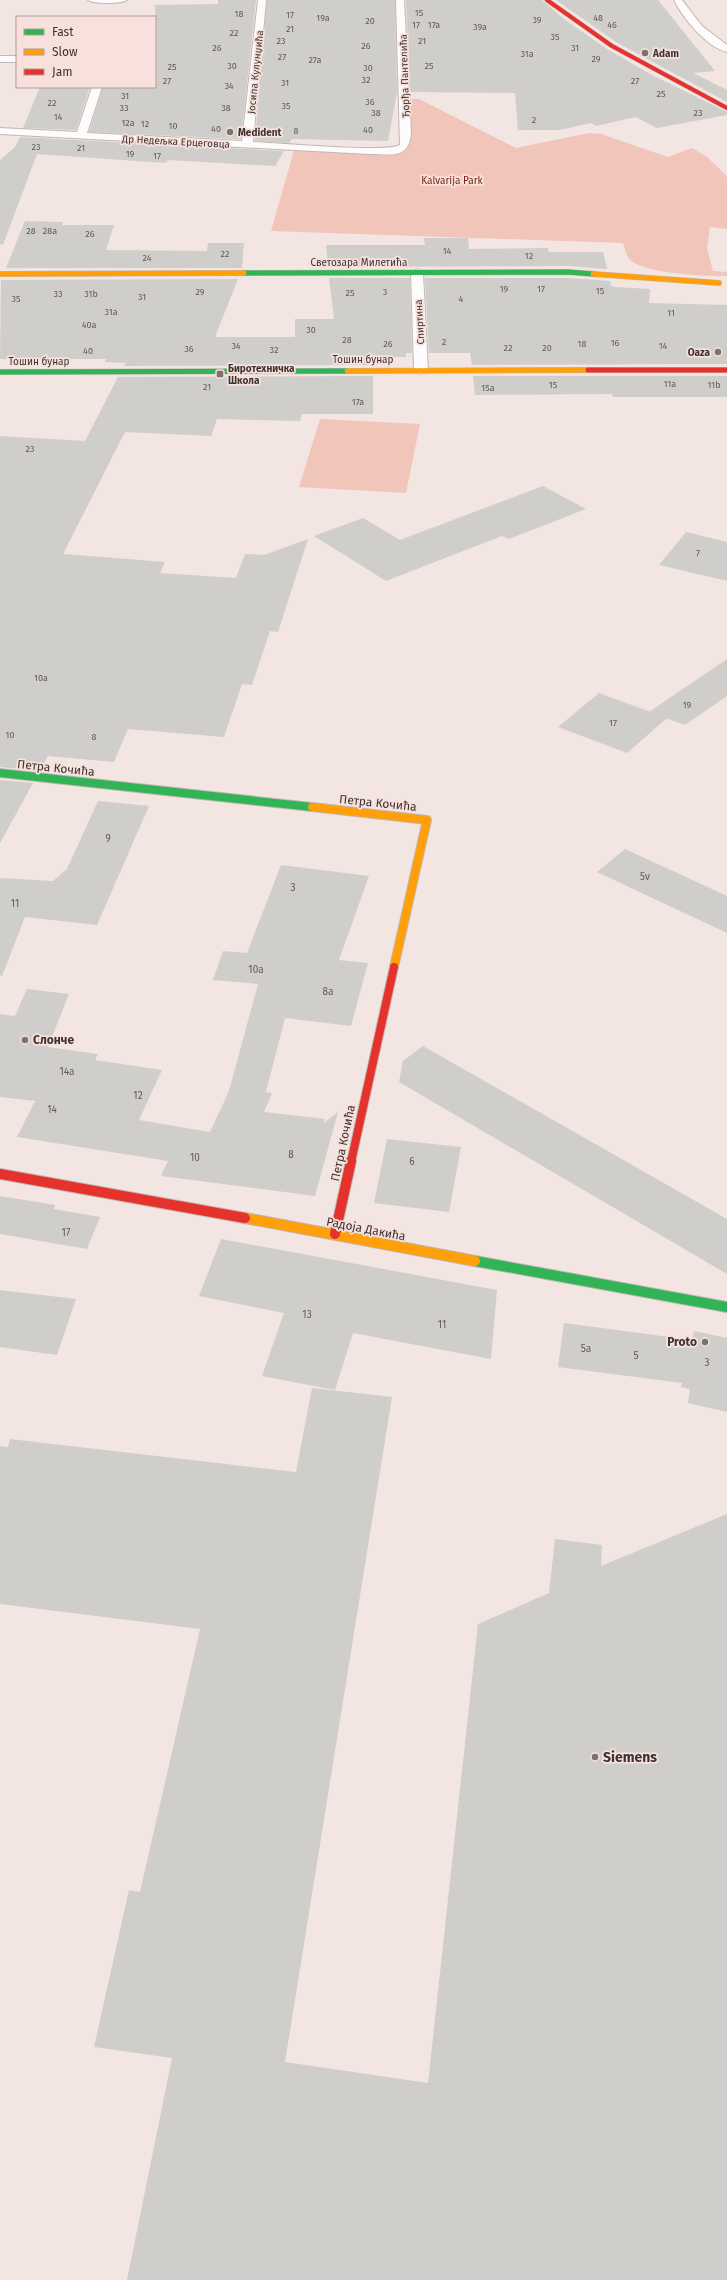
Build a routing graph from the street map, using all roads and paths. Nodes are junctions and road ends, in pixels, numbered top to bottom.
1 (92, 0) edge
2 (123, 0) edge
3 (262, 0) edge
4 (400, 0) edge
5 (547, 0) edge
6 (678, 0) edge
7 (120, 11) dead end
8 (727, 49) edge
9 (0, 58) edge
10 (16, 59) edge
11 (97, 88) edge
12 (727, 108) edge
13 (0, 131) edge
14 (81, 136) junction
15 (247, 145) junction
16 (400, 150) joint
17 (417, 273) junction
18 (0, 274) edge
19 (719, 283) dead end
20 (421, 370) junction
21 (727, 370) edge
22 (0, 372) edge
23 (0, 774) edge
24 (0, 1174) edge
25 (335, 1234) junction
26 (727, 1307) edge

1 - 2 street
2 - 7 street
3 - 15 street, Јосипа Кулунџића
4 - 16 street, Ђорђа Пантелића
5 - 12 street
6 - 8 street
9 - 10 street
11 - 14 street
13 - 14 street, Др Недељка Ерцеговца
14 - 15 street, Др Недељка Ерцеговца
15 - 16 street, Др Недељка Ерцеговца
17 - 18 street, Светозара Милетића
17 - 19 street, Светозара Милетића
17 - 20 street, Спиртина
20 - 21 street, Тошин бунар
20 - 22 street, Тошин бунар
23 - 25 street, Петра Кочића
24 - 25 street, Радоја Дакића
25 - 26 street, Радоја Дакића

